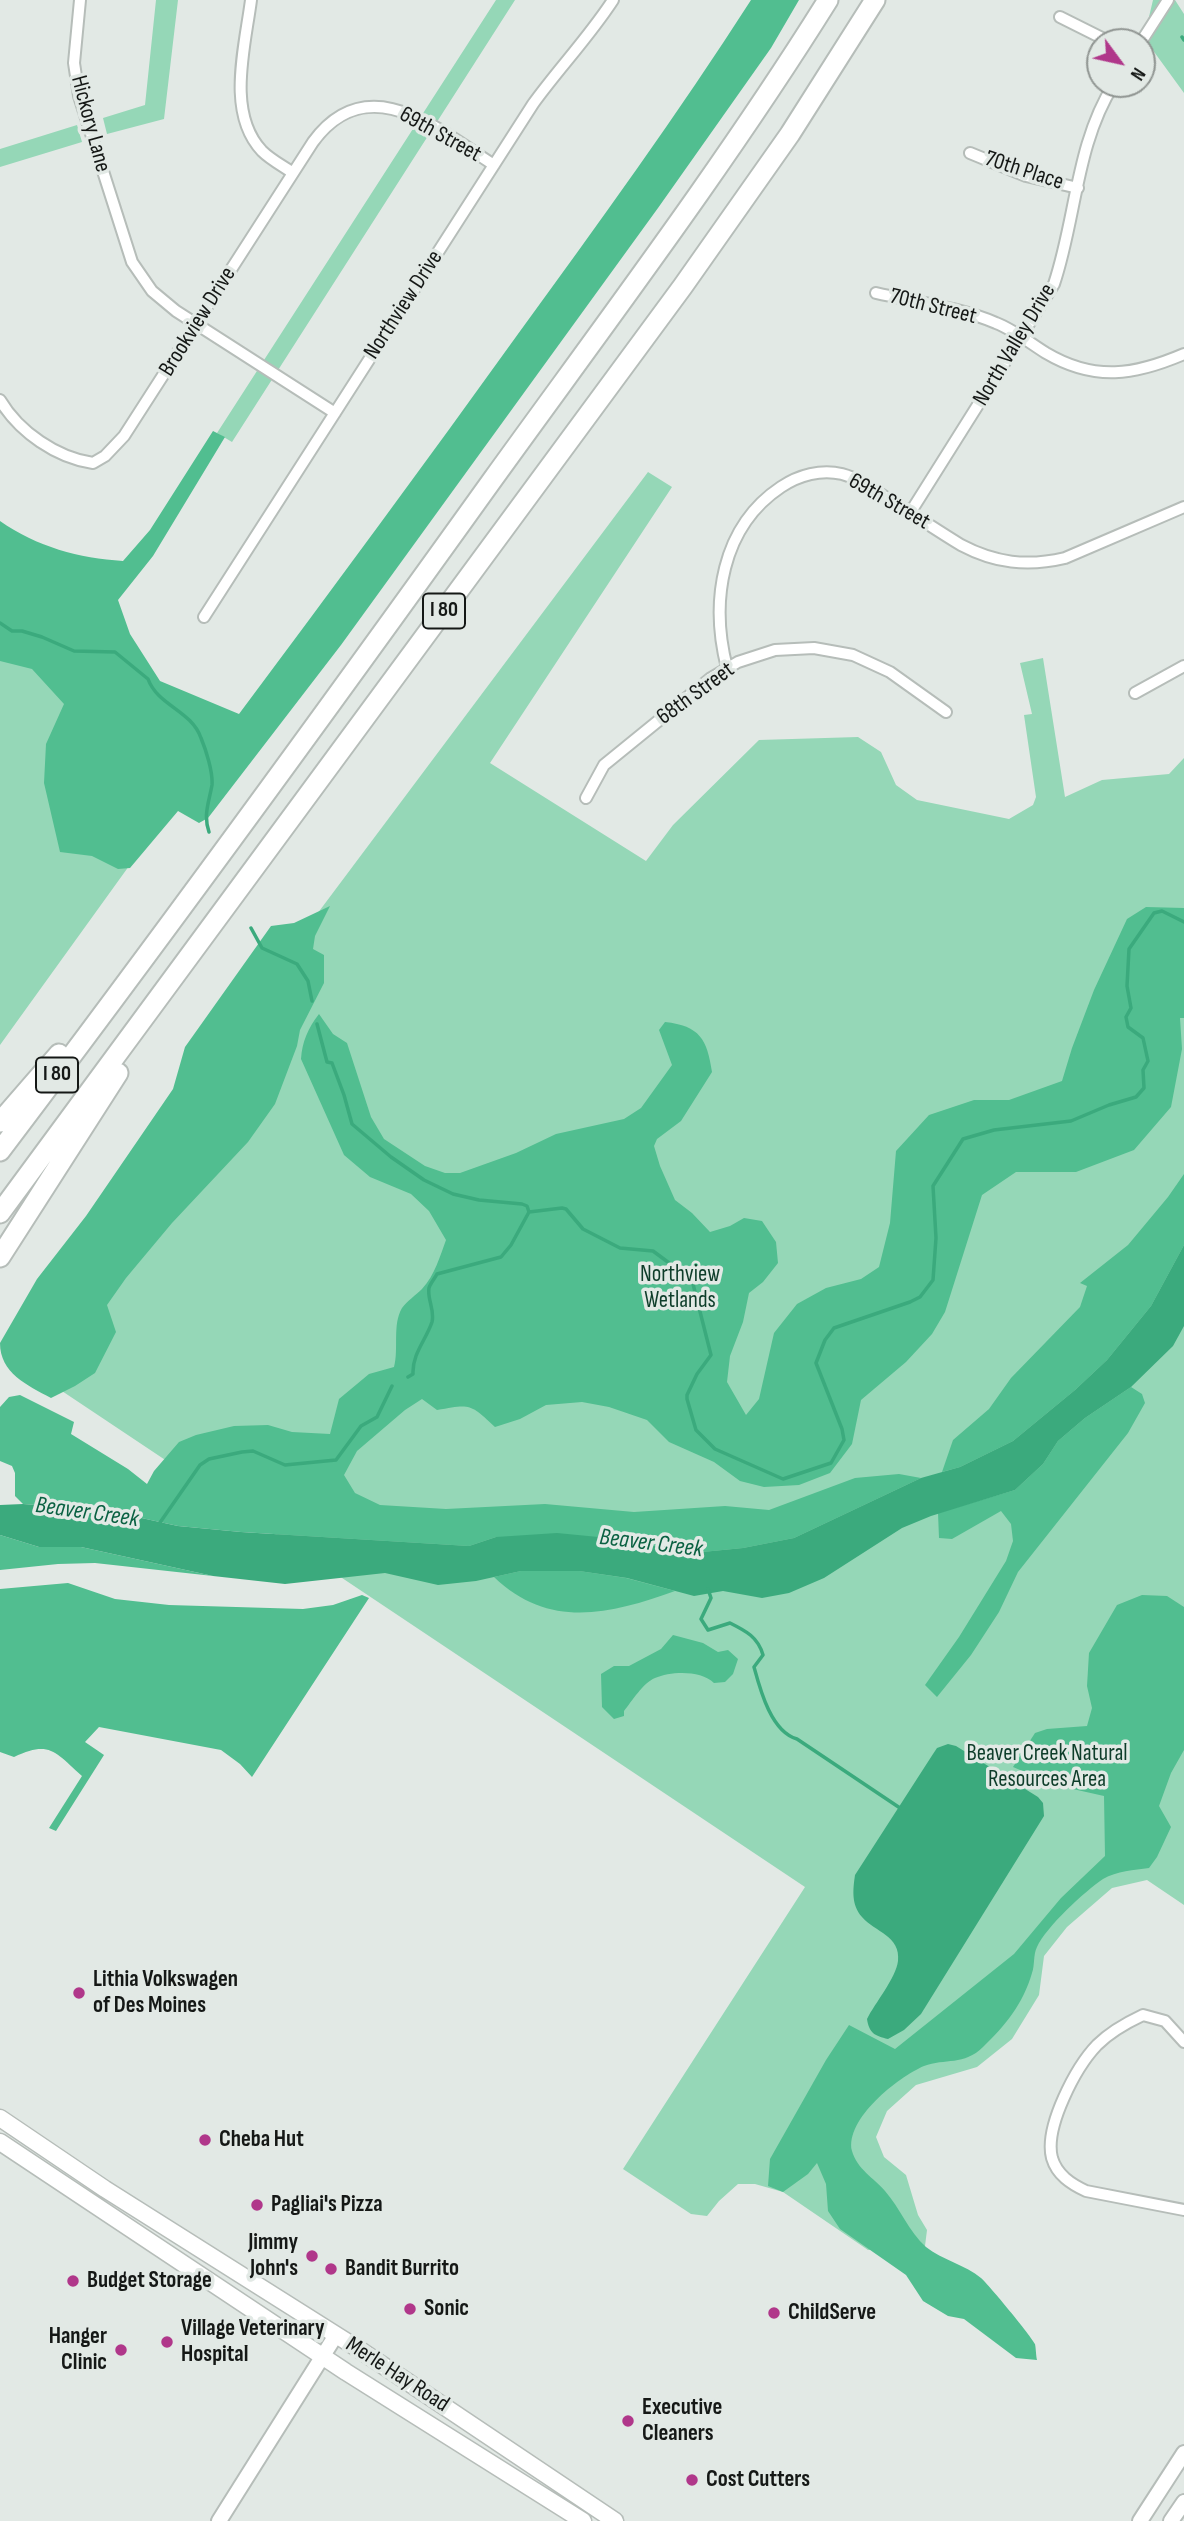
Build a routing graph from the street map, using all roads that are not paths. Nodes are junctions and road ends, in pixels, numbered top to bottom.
1 (80, 0) edge
2 (251, 0) edge
3 (613, 0) edge
4 (828, 0) edge
5 (875, 0) edge
6 (1168, 0) edge
7 (1060, 17) dead end
8 (1150, 28) edge
9 (1086, 30) edge
10 (1106, 98) edge
11 (313, 142) joint
12 (970, 153) dead end
13 (494, 165) junction
14 (293, 173) junction
15 (1078, 188) junction
16 (876, 293) dead end
17 (196, 324) junction
18 (1021, 337) junction
19 (1184, 354) edge
20 (0, 400) edge
21 (335, 413) junction
22 (1184, 507) edge
23 (910, 513) junction
24 (204, 617) dead end
25 (1184, 666) edge
26 (727, 668) junction
27 (1135, 693) dead end
28 (946, 712) dead end
29 (586, 798) dead end
30 (228, 904) junction
31 (114, 1000) junction
32 (0, 1122) edge
33 (0, 1151) edge
34 (0, 1213) edge
35 (0, 1257) edge
36 (1184, 2042) edge
37 (0, 2118) edge
38 (0, 2141) edge
39 (1184, 2210) edge
40 (336, 2335) junction
41 (322, 2356) junction
42 (1184, 2453) edge
43 (1184, 2502) edge
44 (219, 2521) edge
45 (583, 2521) edge
46 (615, 2521) edge
47 (1140, 2521) edge
48 (1171, 2521) edge

1 - 17 street, Hickory Lane
2 - 14 street
3 - 13 street, Northview Drive
4 - 31 highway, I 80
5 - 30 highway, I 80
6 - 8 street
7 - 9 street
10 - 15 street, North Valley Drive
11 - 13 street, 69th Street
11 - 14 street, Brookview Drive
12 - 15 street, 70th Place
13 - 21 street, Northview Drive
14 - 17 street, Brookview Drive
15 - 18 street, North Valley Drive
16 - 18 street, 70th Street
17 - 20 street, Brookview Drive
17 - 21 street
18 - 19 street, 70th Street
18 - 23 street, North Valley Drive
21 - 24 street, Northview Drive
22 - 23 street, 69th Street
23 - 26 street, 69th Street
25 - 27 street
26 - 28 street, 68th Street
26 - 29 street, 68th Street
30 - 34 highway, I 80
30 - 35 highway
31 - 32 highway
31 - 33 highway, I 80
36 - 39 street
37 - 40 main road, Merle Hay Road
38 - 41 main road, Merle Hay Road
40 - 41 street
40 - 46 main road, Merle Hay Road
41 - 44 street
41 - 45 main road, Merle Hay Road
42 - 47 street
43 - 48 street

